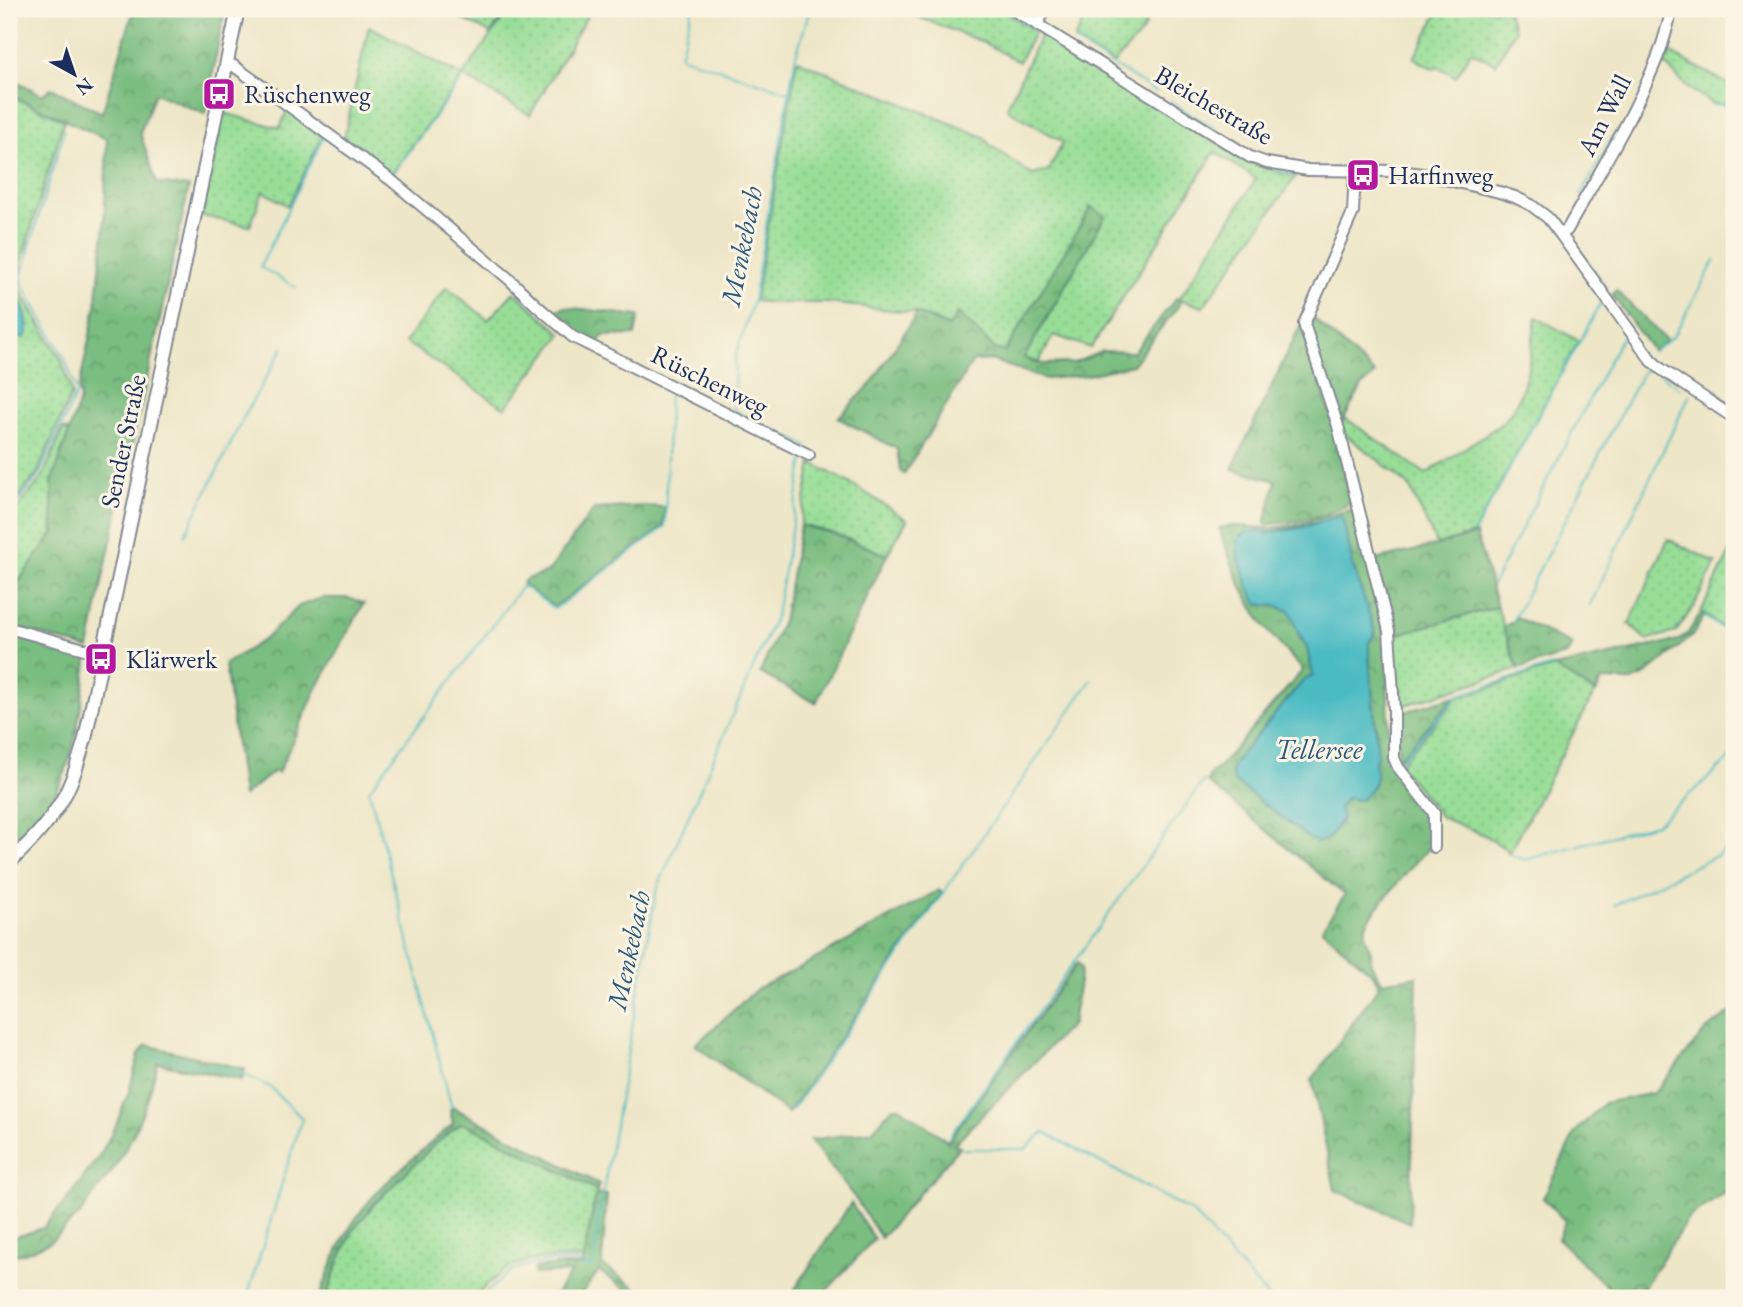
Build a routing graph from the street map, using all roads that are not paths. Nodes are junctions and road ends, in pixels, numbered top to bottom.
1 (238, 9) edge
2 (1012, 9) edge
3 (1045, 9) edge
4 (1672, 9) edge
5 (1037, 24) junction
6 (227, 64) junction
7 (1355, 170) junction
8 (1561, 234) junction
9 (1734, 418) edge
10 (809, 455) dead end
11 (9, 628) edge
12 (102, 654) junction
13 (1434, 847) dead end
14 (9, 863) edge

1 - 6 main road, Sender Straße
2 - 5 street, Bleichestraße
3 - 5 street
4 - 8 street, Am Wall
5 - 7 street, Bleichestraße
6 - 10 street, Rüschenweg
6 - 12 main road, Sender Straße
7 - 8 street, Bleichestraße
7 - 13 street
8 - 9 street, Bleichestraße
11 - 12 street
12 - 14 main road, Sender Straße

